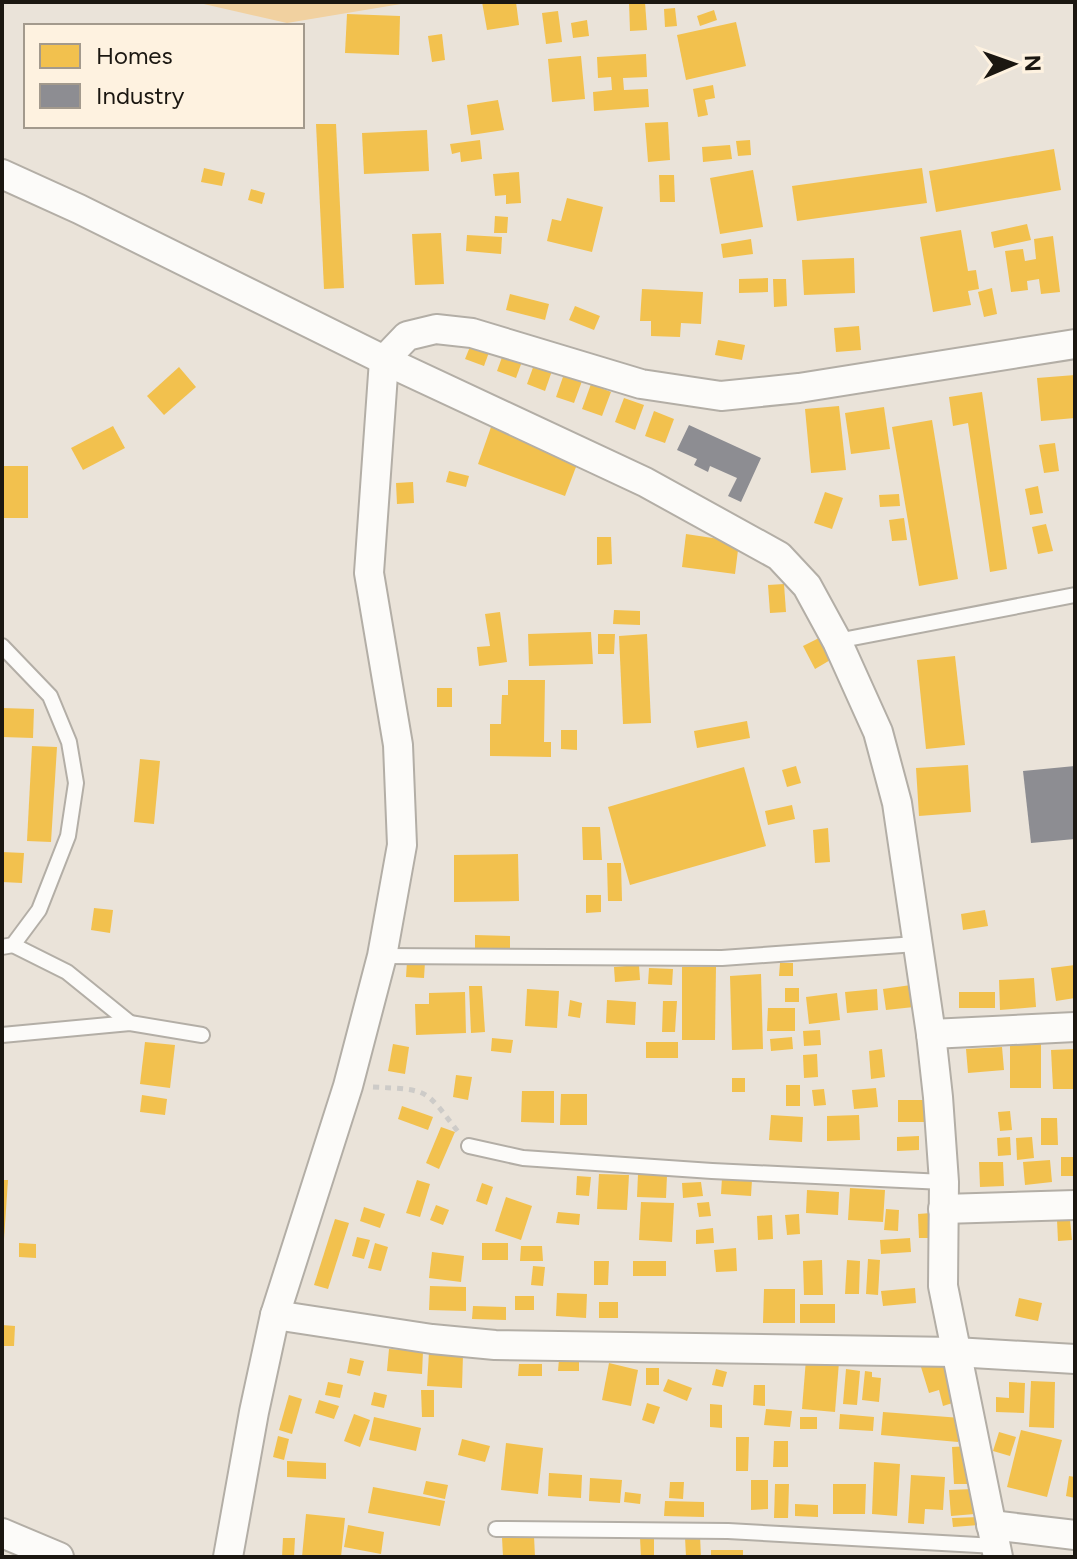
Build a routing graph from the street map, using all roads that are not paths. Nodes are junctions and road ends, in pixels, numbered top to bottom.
1 (2, 174) edge
2 (1075, 344) edge
3 (384, 360) junction
4 (1075, 595) edge
5 (837, 641) junction
6 (2, 646) edge
7 (916, 944) junction
8 (8, 946) edge
9 (382, 956) junction
10 (130, 1023) junction
11 (1075, 1027) edge
12 (931, 1034) junction
13 (2, 1035) edge
14 (202, 1035) dead end
15 (469, 1146) road end
16 (943, 1196) junction
17 (1075, 1205) edge
18 (275, 1315) junction
19 (955, 1352) junction
20 (1075, 1359) edge
21 (496, 1529) dead end
22 (2, 1533) edge
23 (1075, 1535) edge
24 (995, 1543) edge
25 (59, 1557) edge
26 (228, 1557) edge

1 - 3 street
2 - 3 street
3 - 5 street
3 - 9 street
4 - 5 lane
5 - 7 street
6 - 8 lane
7 - 9 lane
7 - 12 street
8 - 10 lane
9 - 18 street
10 - 13 lane
10 - 14 lane
11 - 12 street
12 - 16 street
15 - 16 lane
16 - 17 street
16 - 19 street
18 - 19 street
18 - 26 street
19 - 20 street
19 - 24 street
21 - 24 lane
22 - 25 street
23 - 24 street

